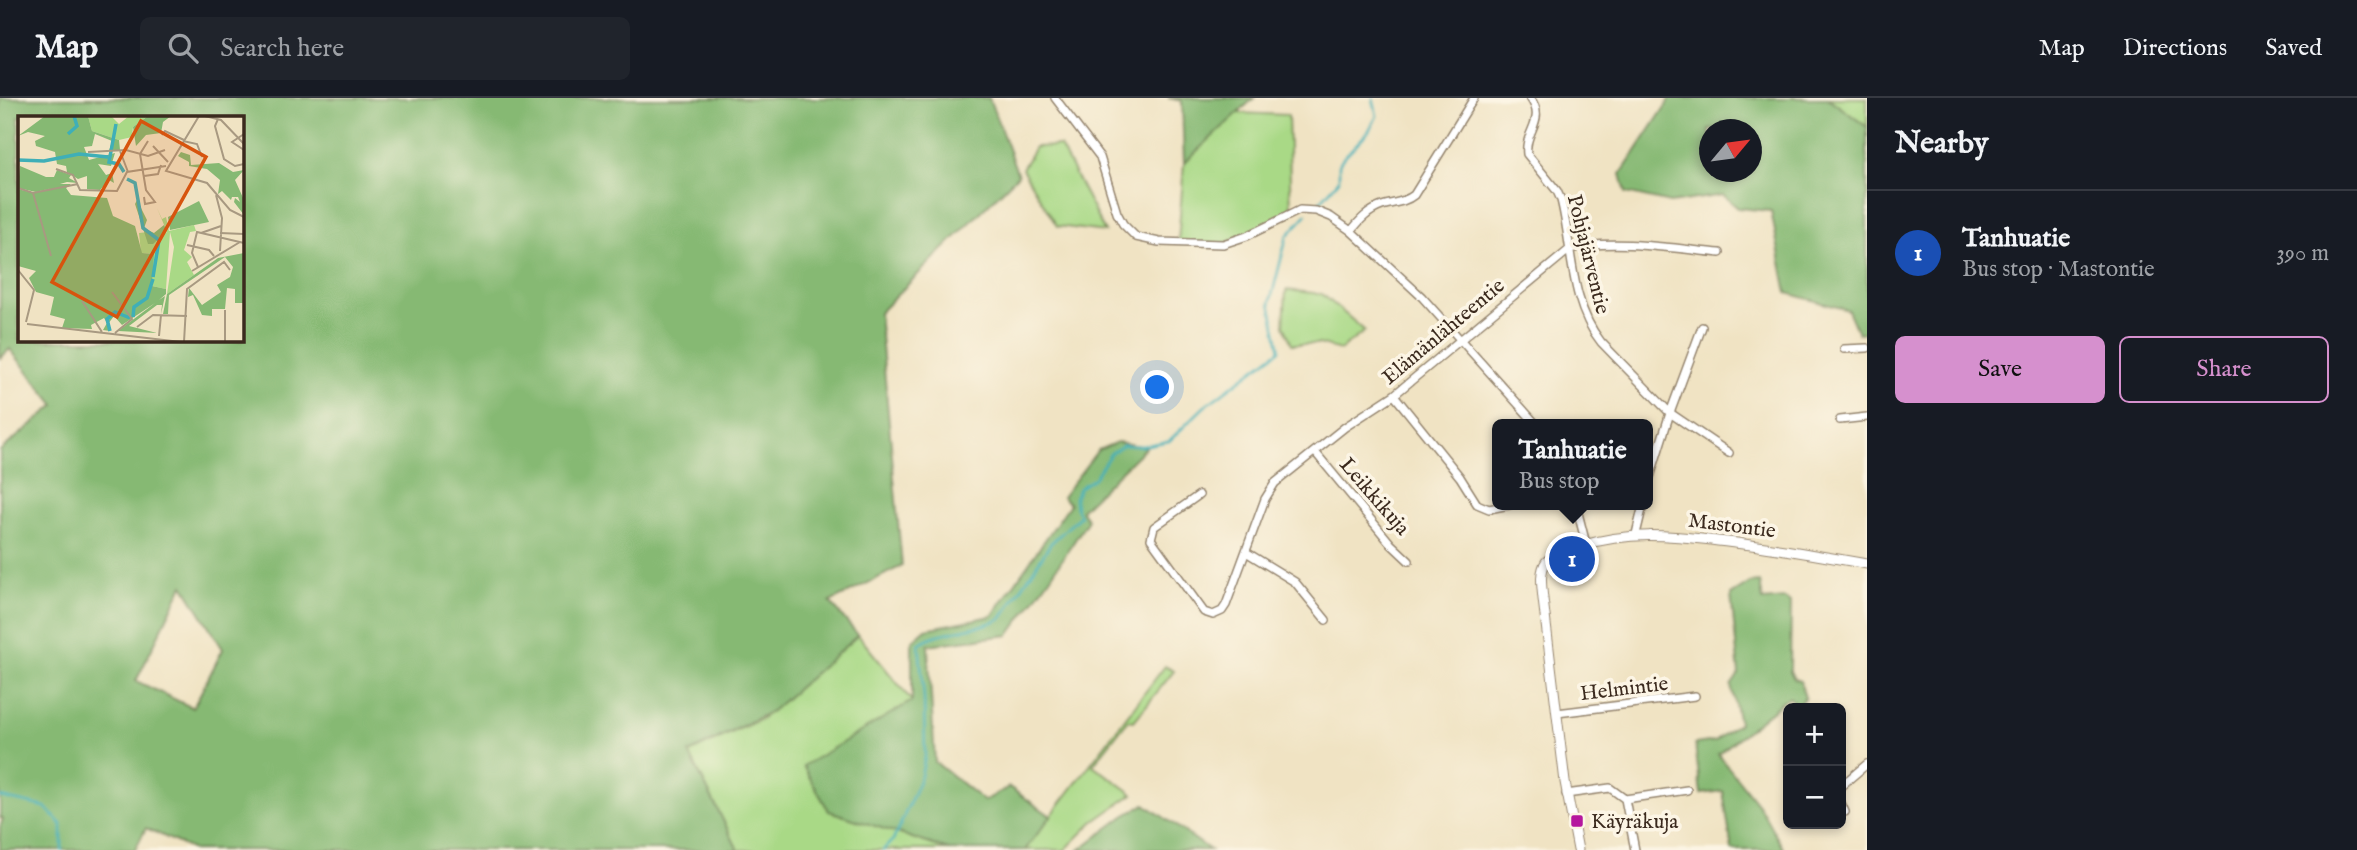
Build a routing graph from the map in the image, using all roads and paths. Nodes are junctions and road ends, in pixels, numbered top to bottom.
1 (1055, 98) edge
2 (1474, 98) edge
3 (1530, 98) edge
4 (1351, 231) junction
5 (1570, 249) junction
6 (1720, 253) dead end
7 (1702, 327) dead end
8 (1460, 340) junction
9 (1867, 348) edge
10 (1844, 349) dead end
11 (1394, 396) junction
12 (1670, 413) junction
13 (1867, 417) edge
14 (1531, 419) edge
15 (1840, 420) dead end
16 (1315, 452) junction
17 (1728, 453) dead end
18 (1653, 468) edge
19 (1199, 495) dead end
20 (1492, 508) edge
21 (1577, 510) edge
22 (1642, 510) edge
23 (1636, 534) junction
24 (1586, 544) junction
25 (1245, 552) junction
26 (1409, 561) dead end
27 (1867, 564) edge
28 (1326, 621) dead end
29 (1695, 696) dead end
30 (1557, 713) junction
31 (1867, 764) edge
32 (1846, 782) edge
33 (1687, 790) dead end
34 (1566, 794) junction
35 (1625, 799) junction
36 (1578, 850) edge
37 (1635, 850) edge

1 - 4 street
2 - 4 street
3 - 5 street, Pohjajärventie
4 - 8 street
5 - 6 street
5 - 8 street, Elämänlähteentie
5 - 12 street, Pohjajärventie
7 - 12 street
8 - 11 street, Elämänlähteentie
8 - 14 street
9 - 10 street
11 - 16 street, Elämänlähteentie
11 - 20 street
12 - 17 street, Pohjajärventie
12 - 18 street
13 - 15 street
16 - 25 street, Elämänlähteentie
16 - 26 street, Leikkikuja
19 - 25 street, Elämänlähteentie
21 - 24 street
22 - 23 street
23 - 24 street, Mastontie
23 - 27 street, Mastontie
24 - 30 street, Mastontie
25 - 28 street
29 - 30 street, Helmintie
30 - 34 street
31 - 32 street
33 - 35 street
34 - 35 street
34 - 36 street
35 - 37 street

